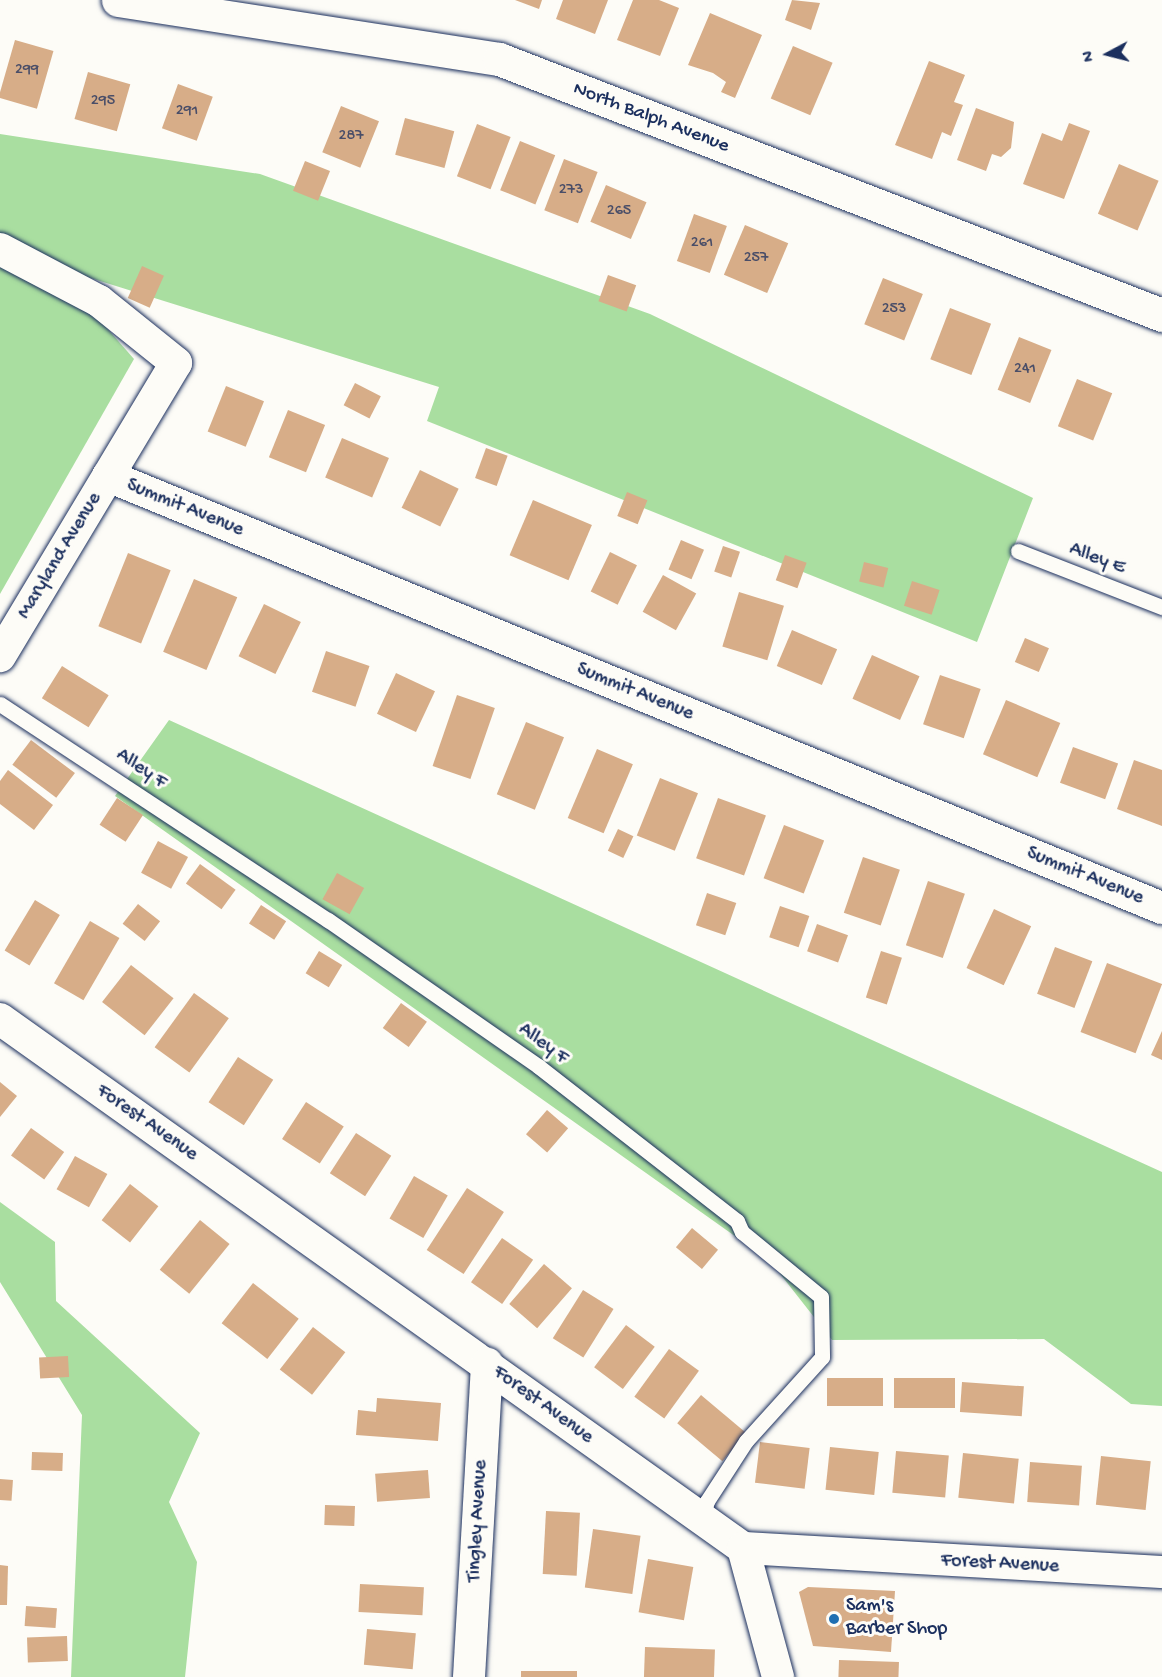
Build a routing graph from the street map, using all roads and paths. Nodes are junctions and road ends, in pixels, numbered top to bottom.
1 (118, 0) edge
2 (0, 249) edge
3 (1162, 315) edge
4 (108, 476) junction
5 (1018, 551) dead end
6 (1162, 607) edge
7 (0, 656) edge
8 (0, 705) edge
9 (1162, 908) edge
10 (0, 1019) edge
11 (487, 1364) junction
12 (702, 1519) junction
13 (744, 1548) junction
14 (1162, 1572) edge
15 (469, 1677) edge
16 (778, 1677) edge

1 - 3 street, North Balph Avenue
2 - 4 street, Maryland Avenue
4 - 7 street, Maryland Avenue
4 - 9 street, Summit Avenue
5 - 6 lane, Alley E
8 - 12 lane, Alley F
10 - 11 street, Forest Avenue
11 - 12 street, Forest Avenue
11 - 15 street, Tingley Avenue
12 - 13 street, Forest Avenue
13 - 14 street, Forest Avenue
13 - 16 street

